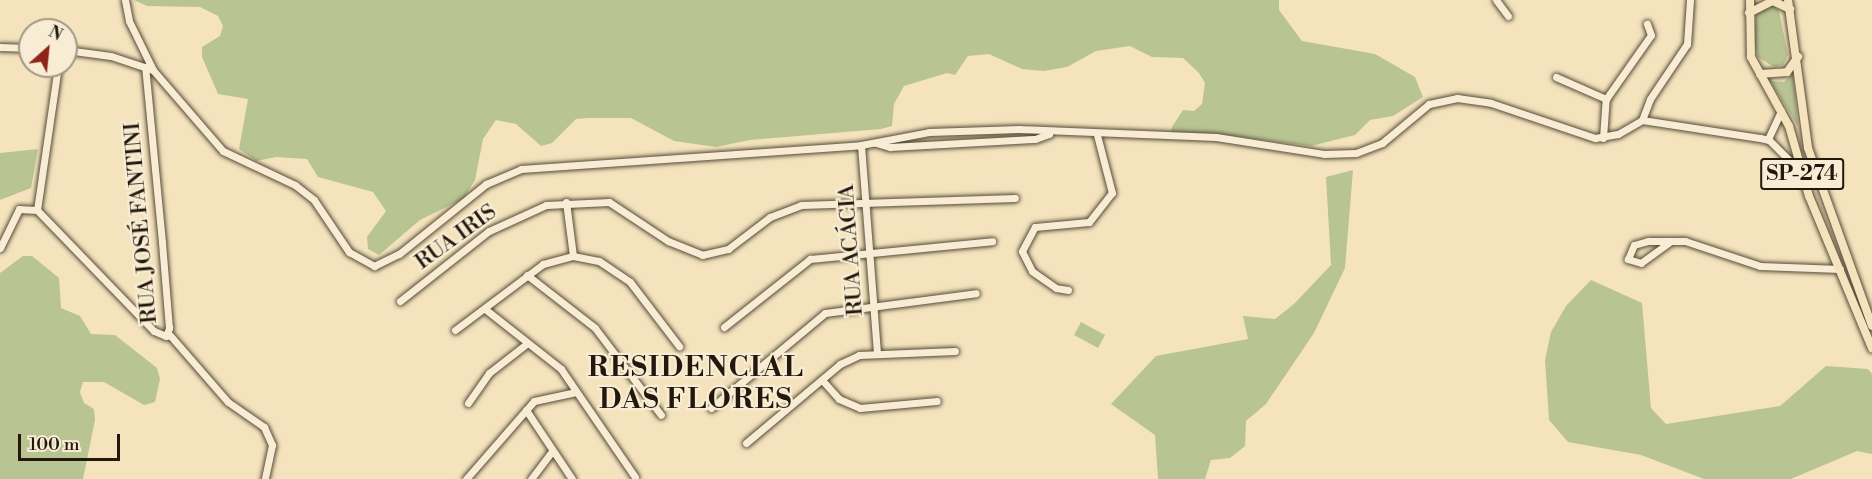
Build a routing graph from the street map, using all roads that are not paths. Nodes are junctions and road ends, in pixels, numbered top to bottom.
1 (125, 0) edge
2 (1496, 0) edge
3 (1690, 0) edge
4 (1750, 0) edge
5 (1789, 4) edge
6 (1749, 13) junction
7 (1508, 16) dead end
8 (1647, 24) dead end
9 (0, 47) edge
10 (18, 48) edge
11 (78, 53) edge
12 (1798, 57) junction
13 (145, 67) junction
14 (153, 70) junction
15 (1760, 74) junction
16 (1556, 77) dead end
17 (56, 78) edge
18 (1605, 99) junction
19 (1781, 111) junction
20 (1642, 120) junction
21 (1097, 135) junction
22 (1603, 138) junction
23 (1768, 140) junction
24 (861, 145) junction
25 (1802, 173) junction
26 (1016, 198) dead end
27 (866, 201) junction
28 (566, 202) junction
29 (37, 210) junction
30 (992, 241) dead end
31 (1671, 241) junction
32 (0, 248) edge
33 (870, 252) junction
34 (573, 256) junction
35 (1840, 269) junction
36 (527, 275) junction
37 (1068, 290) dead end
38 (976, 293) dead end
39 (400, 301) dead end
40 (874, 303) junction
41 (485, 309) junction
42 (1872, 326) edge
43 (724, 327) dead end
44 (455, 330) dead end
45 (168, 333) junction
46 (525, 345) junction
47 (679, 346) dead end
48 (1872, 348) edge
49 (955, 351) dead end
50 (877, 352) junction
51 (822, 380) junction
52 (576, 392) junction
53 (937, 401) dead end
54 (468, 403) dead end
55 (711, 408) dead end
56 (526, 410) junction
57 (661, 415) dead end
58 (746, 442) dead end
59 (552, 451) junction
60 (635, 477) dead end
61 (265, 479) edge
62 (466, 479) edge
63 (531, 479) edge
64 (572, 479) edge

1 - 14 street
2 - 7 street
3 - 20 street
4 - 6 main road, SP-274
5 - 6 main road
5 - 12 main road, SP-274
6 - 15 main road, SP-274
8 - 18 street
9 - 10 street
11 - 13 street
12 - 15 main road
12 - 42 main road, SP-274
13 - 14 street
13 - 45 street, RUA JOSÉ FANTINI
14 - 24 street
15 - 19 main road, SP-274
16 - 18 street
17 - 29 street
18 - 22 street
19 - 23 street
19 - 25 main road, SP-274
20 - 22 street
20 - 23 street
21 - 22 street
21 - 24 street
21 - 37 street
23 - 25 street
24 - 27 street, RUA ACÁCIA
25 - 35 main road, SP-274
26 - 27 street, RUA IRIS
27 - 28 street, RUA IRIS
27 - 33 street, RUA ACÁCIA
28 - 34 street
28 - 39 street, RUA IRIS
29 - 32 street
29 - 45 street, RUA JOSÉ FANTINI
30 - 33 street
31 - 31 street
31 - 35 street
33 - 40 street, RUA ACÁCIA
33 - 43 street
34 - 36 street
34 - 47 street
35 - 48 main road, SP-274
36 - 41 street
36 - 57 street
38 - 40 street
40 - 50 street, RUA ACÁCIA
40 - 55 street
41 - 44 street
41 - 46 street
45 - 61 street
46 - 52 street
46 - 54 street
49 - 50 street
50 - 51 street
51 - 53 street
51 - 58 street
52 - 56 street
52 - 60 street
56 - 59 street
56 - 62 street
59 - 63 street
59 - 64 street

